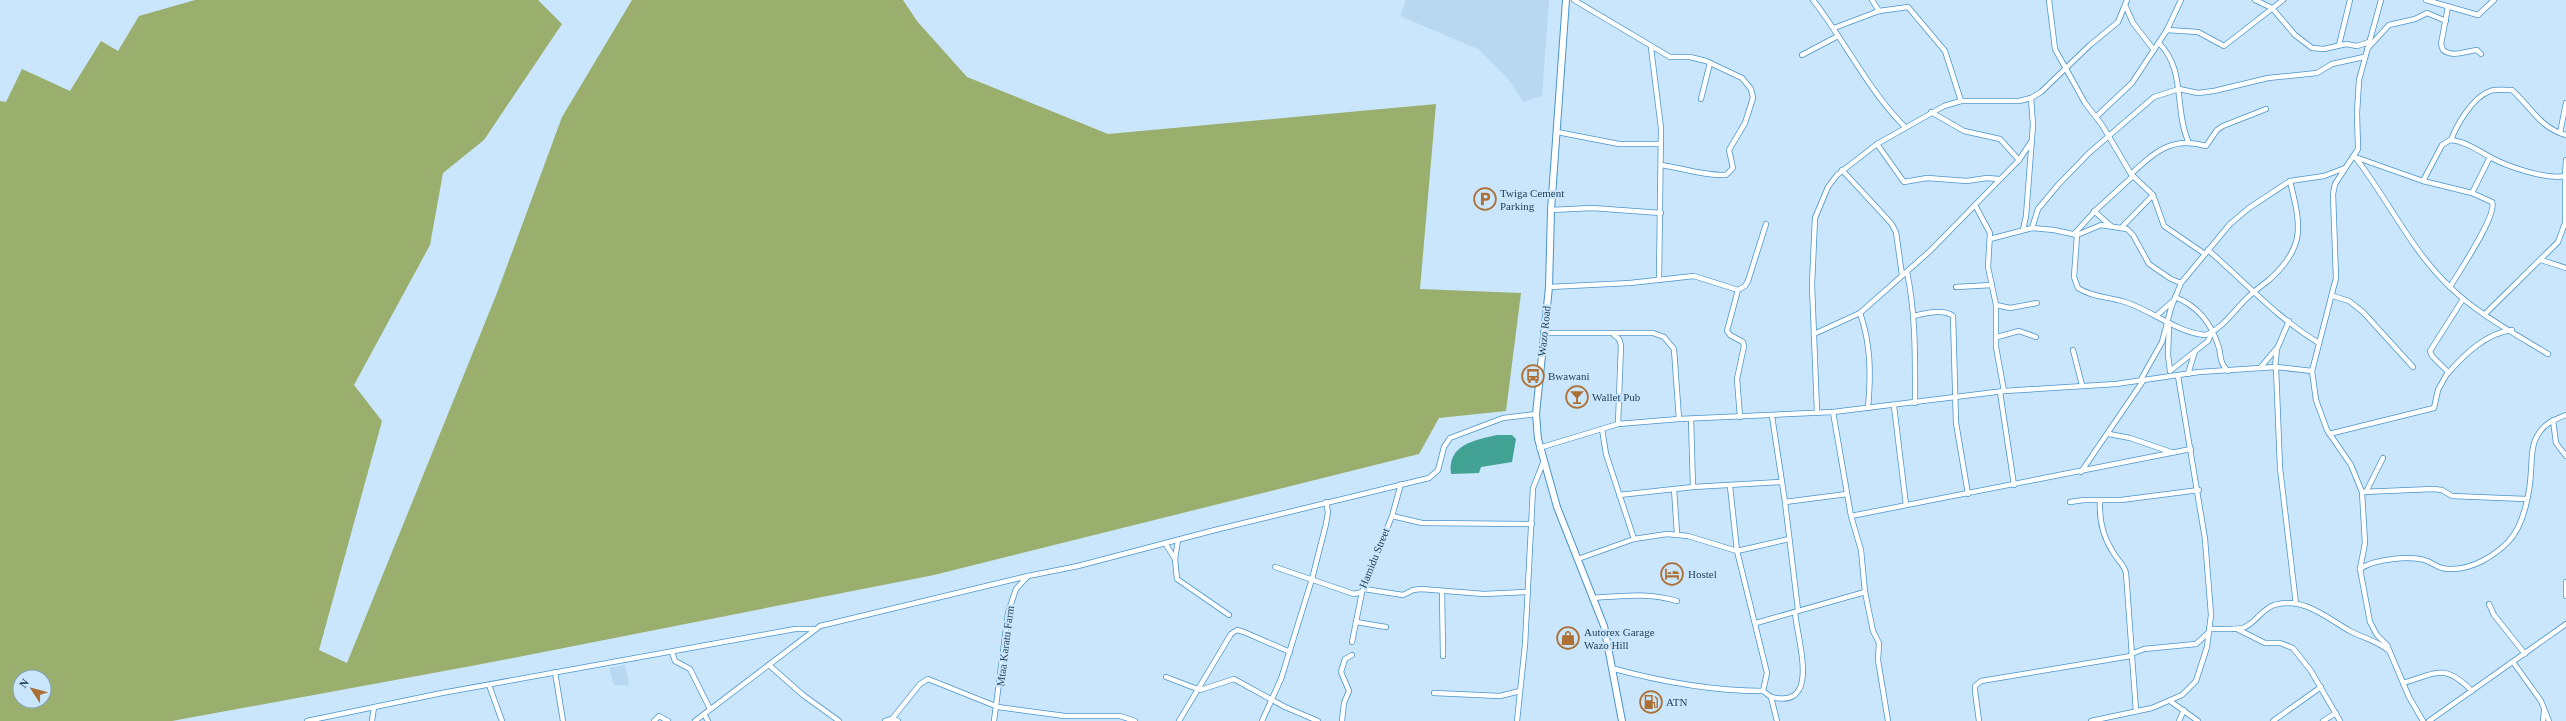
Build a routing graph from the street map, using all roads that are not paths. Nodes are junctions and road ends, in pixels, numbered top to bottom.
1 (1566, 0) edge
2 (1574, 0) edge
3 (1813, 0) edge
4 (1872, 0) edge
5 (2049, 0) edge
6 (2127, 0) edge
7 (2181, 0) edge
8 (2255, 0) edge
9 (2283, 0) edge
10 (2350, 0) edge
11 (2381, 0) edge
12 (2426, 0) edge
13 (2494, 0) edge
14 (2125, 6) junction
15 (2448, 7) junction
16 (2272, 8) junction
17 (1880, 11) junction
18 (2446, 21) junction
19 (1834, 28) junction
20 (2167, 30) junction
21 (1838, 36) junction
22 (2368, 42) junction
23 (2159, 43) junction
24 (2339, 45) junction
25 (1651, 48) junction
26 (2154, 50) junction
27 (2366, 50) junction
28 (2481, 54) dead end
29 (1802, 55) dead end
30 (2364, 57) junction
31 (1710, 63) junction
32 (2065, 70) junction
33 (2179, 89) junction
34 (2031, 98) junction
35 (1701, 99) dead end
36 (1961, 101) junction
37 (2566, 103) edge
38 (2266, 109) dead end
39 (1931, 112) junction
40 (2097, 116) junction
41 (1905, 127) junction
42 (1557, 132) junction
43 (2560, 133) junction
44 (2566, 135) edge
45 (2108, 136) junction
46 (2451, 140) junction
47 (2188, 141) junction
48 (2031, 142) junction
49 (1660, 144) junction
50 (1878, 144) junction
51 (2355, 157) junction
52 (2490, 157) junction
53 (2019, 160) junction
54 (2566, 160) edge
55 (1661, 165) junction
56 (2346, 167) junction
57 (1842, 170) junction
58 (2132, 175) junction
59 (2565, 176) junction
60 (1999, 179) junction
61 (2290, 181) junction
62 (2423, 181) junction
63 (2472, 193) junction
64 (2153, 195) junction
65 (1975, 205) junction
66 (1551, 210) junction
67 (2094, 211) junction
68 (1661, 213) junction
69 (1766, 224) dead end
70 (2112, 226) junction
71 (2032, 228) junction
72 (2121, 228) junction
73 (2565, 229) edge
74 (2023, 230) junction
75 (2076, 235) junction
76 (1990, 239) junction
77 (2208, 250) junction
78 (2205, 254) junction
79 (2541, 260) junction
80 (2566, 268) edge
81 (1907, 272) junction
82 (1902, 275) junction
83 (1658, 280) junction
84 (2181, 283) junction
85 (1992, 285) junction
86 (1549, 287) junction
87 (1956, 287) dead end
88 (2450, 287) junction
89 (1738, 290) junction
90 (2253, 291) junction
91 (2333, 296) junction
92 (2174, 299) junction
93 (2463, 299) junction
94 (2036, 303) dead end
95 (1996, 305) junction
96 (1860, 312) junction
97 (2485, 314) junction
98 (1914, 316) junction
99 (2156, 316) junction
100 (2168, 322) junction
101 (2289, 322) junction
102 (2512, 330) junction
103 (1544, 333) junction
104 (2212, 333) junction
105 (1614, 334) junction
106 (1814, 334) junction
107 (1997, 337) junction
108 (2036, 337) dead end
109 (2319, 343) junction
110 (2278, 346) junction
111 (2074, 350) dead end
112 (2195, 351) junction
113 (2548, 354) dead end
114 (2275, 367) junction
115 (2413, 367) dead end
116 (2260, 368) junction
117 (2170, 371) junction
118 (2228, 371) junction
119 (2312, 371) junction
120 (2448, 373) junction
121 (2188, 374) junction
122 (2178, 376) junction
123 (2172, 377) junction
124 (2142, 381) junction
125 (2082, 386) junction
126 (2002, 391) junction
127 (1955, 398) junction
128 (1915, 403) junction
129 (1894, 406) junction
130 (1868, 408) junction
131 (1817, 412) junction
132 (1833, 412) junction
133 (1536, 414) junction
134 (2566, 415) edge
135 (1772, 416) junction
136 (1740, 417) junction
137 (1679, 419) junction
138 (1691, 419) junction
139 (2553, 420) junction
140 (1618, 424) junction
141 (1602, 429) junction
142 (2109, 434) junction
143 (2329, 434) junction
144 (1539, 448) junction
145 (2191, 449) junction
146 (2171, 452) junction
147 (2566, 456) edge
148 (2383, 458) dead end
149 (1543, 463) junction
150 (2081, 472) junction
151 (1782, 482) junction
152 (1401, 484) junction
153 (2014, 485) junction
154 (1730, 486) junction
155 (1693, 487) junction
156 (1674, 489) junction
157 (2199, 490) junction
158 (2364, 492) junction
159 (1847, 494) junction
160 (1968, 494) junction
161 (1619, 495) junction
162 (2526, 499) junction
163 (2100, 501) junction
164 (1326, 502) junction
165 (1785, 502) junction
166 (2070, 502) dead end
167 (1906, 505) junction
168 (1392, 516) junction
169 (1851, 516) junction
170 (1532, 524) junction
171 (1677, 533) junction
172 (1634, 539) junction
173 (1789, 539) junction
174 (1178, 540) junction
175 (1165, 543) junction
176 (1737, 551) junction
177 (1175, 559) junction
178 (1578, 559) junction
179 (1275, 567) dead end
180 (2360, 569) junction
181 (1028, 576) junction
182 (1312, 579) junction
183 (2566, 582) edge
184 (1363, 590) junction
185 (1442, 591) junction
186 (1527, 592) junction
187 (1865, 592) junction
188 (2566, 596) edge
189 (1592, 598) junction
190 (1677, 601) dead end
191 (2296, 604) junction
192 (2489, 604) dead end
193 (1797, 611) junction
194 (1229, 615) dead end
195 (1356, 622) junction
196 (1756, 623) junction
197 (2566, 624) edge
198 (1386, 627) dead end
199 (814, 629) junction
200 (2236, 629) junction
201 (2209, 631) junction
202 (1352, 642) dead end
203 (2390, 651) junction
204 (672, 652) junction
205 (1290, 652) junction
206 (2526, 654) junction
207 (1352, 655) dead end
208 (2131, 655) junction
209 (1443, 656) dead end
210 (2513, 662) junction
211 (769, 665) junction
212 (1611, 668) junction
213 (555, 672) junction
214 (1166, 677) dead end
215 (2403, 683) junction
216 (489, 685) junction
217 (2321, 687) junction
218 (1196, 690) junction
219 (1520, 691) junction
220 (1763, 691) junction
221 (2472, 692) junction
222 (1434, 693) dead end
223 (1771, 697) junction
224 (1273, 701) junction
225 (2170, 701) junction
226 (374, 707) junction
227 (998, 707) junction
228 (710, 709) junction
229 (2184, 710) junction
230 (2544, 710) junction
231 (2136, 711) junction
232 (2336, 713) junction
233 (704, 714) junction
234 (892, 719) junction
235 (1120, 719) edge
236 (307, 721) edge
237 (372, 721) edge
238 (502, 721) edge
239 (563, 721) edge
240 (654, 721) edge
241 (668, 721) edge
242 (695, 721) edge
243 (708, 721) edge
244 (839, 721) edge
245 (885, 721) edge
246 (898, 721) edge
247 (994, 721) edge
248 (1135, 721) edge
249 (1179, 721) edge
250 (1262, 721) edge
251 (1318, 721) edge
252 (1342, 721) edge
253 (1517, 721) edge
254 (1622, 721) edge
255 (1778, 721) edge
256 (1888, 721) edge
257 (1979, 721) edge
258 (2091, 721) edge
259 (2179, 721) edge
260 (2198, 721) edge
261 (2273, 721) edge
262 (2323, 721) edge
263 (2340, 721) edge
264 (2423, 721) edge
265 (2429, 721) edge
266 (2543, 721) edge
267 (2549, 721) edge

1 - 42 main road, Wazo Road
2 - 25 street
3 - 19 street
4 - 17 street
5 - 32 street
6 - 14 street
7 - 20 street
8 - 16 street
9 - 16 street
10 - 24 street
11 - 22 street
12 - 15 street
13 - 15 street
14 - 26 street
14 - 32 street
15 - 18 street
16 - 20 street
16 - 24 street
17 - 19 street
17 - 36 street
18 - 27 street
18 - 28 street
19 - 21 street
20 - 23 street
21 - 29 street
21 - 41 street
22 - 24 street
22 - 27 street
23 - 26 street
23 - 33 street
25 - 31 street
25 - 49 street
26 - 40 street
27 - 30 street
30 - 33 street
30 - 51 street
31 - 35 street
31 - 55 street
32 - 34 street
32 - 40 street
33 - 45 street
33 - 47 street
34 - 36 street
34 - 48 street
36 - 39 street
37 - 43 street
38 - 47 street
39 - 41 street
39 - 53 street
40 - 45 street
41 - 50 street
42 - 49 street
42 - 66 main road, Wazo Road
43 - 44 street
43 - 46 street
45 - 58 street
45 - 71 street
46 - 52 street
46 - 62 street
47 - 58 street
48 - 53 street
48 - 74 street
49 - 55 street
50 - 57 street
50 - 60 street
51 - 56 street
51 - 62 street
51 - 88 street
52 - 59 street
52 - 63 street
53 - 60 street
54 - 59 street
55 - 68 street
56 - 61 street
56 - 91 street
57 - 82 street
57 - 106 street
58 - 64 street
58 - 67 street
59 - 73 street
60 - 65 street
61 - 77 street
61 - 90 street
62 - 63 street
63 - 88 street
64 - 72 street
64 - 78 street
65 - 76 street
65 - 81 street
66 - 68 street
66 - 86 main road, Wazo Road
67 - 70 street
67 - 75 street
68 - 83 street
69 - 89 street
70 - 72 street
70 - 75 street
71 - 74 street
71 - 75 street
72 - 84 street
73 - 79 street
74 - 76 street
75 - 99 street
76 - 85 street
77 - 78 street
77 - 90 street
78 - 84 street
79 - 80 street
79 - 97 street
81 - 82 street
81 - 98 street
82 - 96 street
83 - 86 street
83 - 89 street
84 - 92 street
85 - 87 street
85 - 95 street
86 - 103 main road, Wazo Road
88 - 93 street
89 - 136 street
90 - 101 street
90 - 104 street
91 - 109 street
91 - 115 street
92 - 99 street
92 - 100 street
92 - 104 street
93 - 97 street
93 - 120 street
94 - 95 street
95 - 107 street
96 - 106 street
96 - 130 street
97 - 102 street
98 - 127 street
98 - 128 street
99 - 100 street
100 - 104 street
100 - 117 street
100 - 124 street
101 - 109 street
101 - 110 street
102 - 113 street
102 - 120 street
103 - 105 street
103 - 133 main road, Wazo Road
104 - 112 street
104 - 118 street
105 - 137 street
105 - 140 street
106 - 131 street
107 - 108 street
107 - 126 street
109 - 119 street
110 - 114 street
110 - 116 street
111 - 125 street
112 - 117 street
112 - 121 street
114 - 116 street
114 - 119 street
114 - 191 street
116 - 118 street
117 - 123 street
118 - 121 street
119 - 143 street
120 - 143 street
121 - 122 street
122 - 123 street
122 - 145 street
123 - 124 street
124 - 125 street
124 - 142 street
125 - 126 street
126 - 127 street
126 - 153 street
127 - 128 street
127 - 160 street
128 - 129 street
129 - 130 street
129 - 167 street
130 - 132 street
131 - 132 street
131 - 135 street
132 - 159 street
133 - 144 main road, Wazo Road
133 - 152 street
134 - 139 street
135 - 136 street
135 - 151 street
136 - 138 street
137 - 138 street
137 - 140 street
138 - 155 street
139 - 147 street
139 - 162 street
140 - 141 street
141 - 144 street
141 - 161 street
142 - 146 street
142 - 150 street
143 - 158 street
144 - 149 main road, Wazo Road
145 - 146 street
145 - 157 street
146 - 150 street
148 - 158 street
149 - 170 street
149 - 178 main road, Wazo Road
150 - 153 street
151 - 154 street
151 - 165 street
152 - 164 street
152 - 168 street, Hamidu Street
153 - 160 street
154 - 155 street
154 - 176 street
155 - 156 street
156 - 161 street
156 - 171 street
157 - 163 street
157 - 201 street
158 - 162 street
158 - 180 street
159 - 165 street
159 - 169 street
160 - 167 street
161 - 172 street
162 - 180 street
163 - 166 street
163 - 208 street
164 - 174 street
164 - 182 street
165 - 173 street
167 - 169 street
168 - 170 street
168 - 184 street, Hamidu Street
169 - 187 street
170 - 186 street
171 - 172 street
171 - 176 street
172 - 178 street
173 - 176 street
173 - 193 street
174 - 175 street
174 - 177 street
175 - 177 street
175 - 181 street
176 - 196 street
177 - 194 street
178 - 189 main road, Wazo Road
179 - 182 street, Hamidu Street
180 - 203 street
181 - 199 street
181 - 227 street, Mtaa Karatu Farm
182 - 184 street, Hamidu Street
182 - 205 street
183 - 188 street
184 - 185 street
184 - 195 street
185 - 186 street
185 - 209 street
186 - 219 street
187 - 193 street
187 - 256 street
189 - 190 street
189 - 212 main road, Wazo Road
191 - 200 street
191 - 203 street
192 - 206 street
193 - 196 street
193 - 223 street
195 - 198 street
195 - 202 street
196 - 220 street
197 - 206 street
199 - 204 street
199 - 211 street
200 - 201 street
200 - 217 street
201 - 208 street
201 - 225 street
203 - 215 street
204 - 213 street
204 - 228 street
205 - 218 street
205 - 224 street
206 - 210 street
207 - 252 street
208 - 231 street
208 - 257 street
210 - 221 street
210 - 230 street
211 - 228 street
211 - 244 street
212 - 220 street
212 - 254 main road, Wazo Road
213 - 216 street
213 - 239 street
214 - 218 street
215 - 221 street
215 - 264 street
216 - 226 street
216 - 238 street
217 - 232 street
217 - 261 street
218 - 224 street
218 - 249 street
219 - 222 street
219 - 253 street
220 - 223 street
221 - 265 street
223 - 255 street
224 - 250 street
224 - 251 street
225 - 229 street
225 - 231 street
226 - 236 street
226 - 237 street
227 - 234 street
227 - 235 street
227 - 247 street, Mtaa Karatu Farm
228 - 233 street
229 - 259 street
229 - 260 street
230 - 266 street
230 - 267 street
231 - 258 street
232 - 262 street
232 - 263 street
233 - 242 street
233 - 243 street
234 - 245 street
234 - 246 street
235 - 248 street
240 - 241 street

